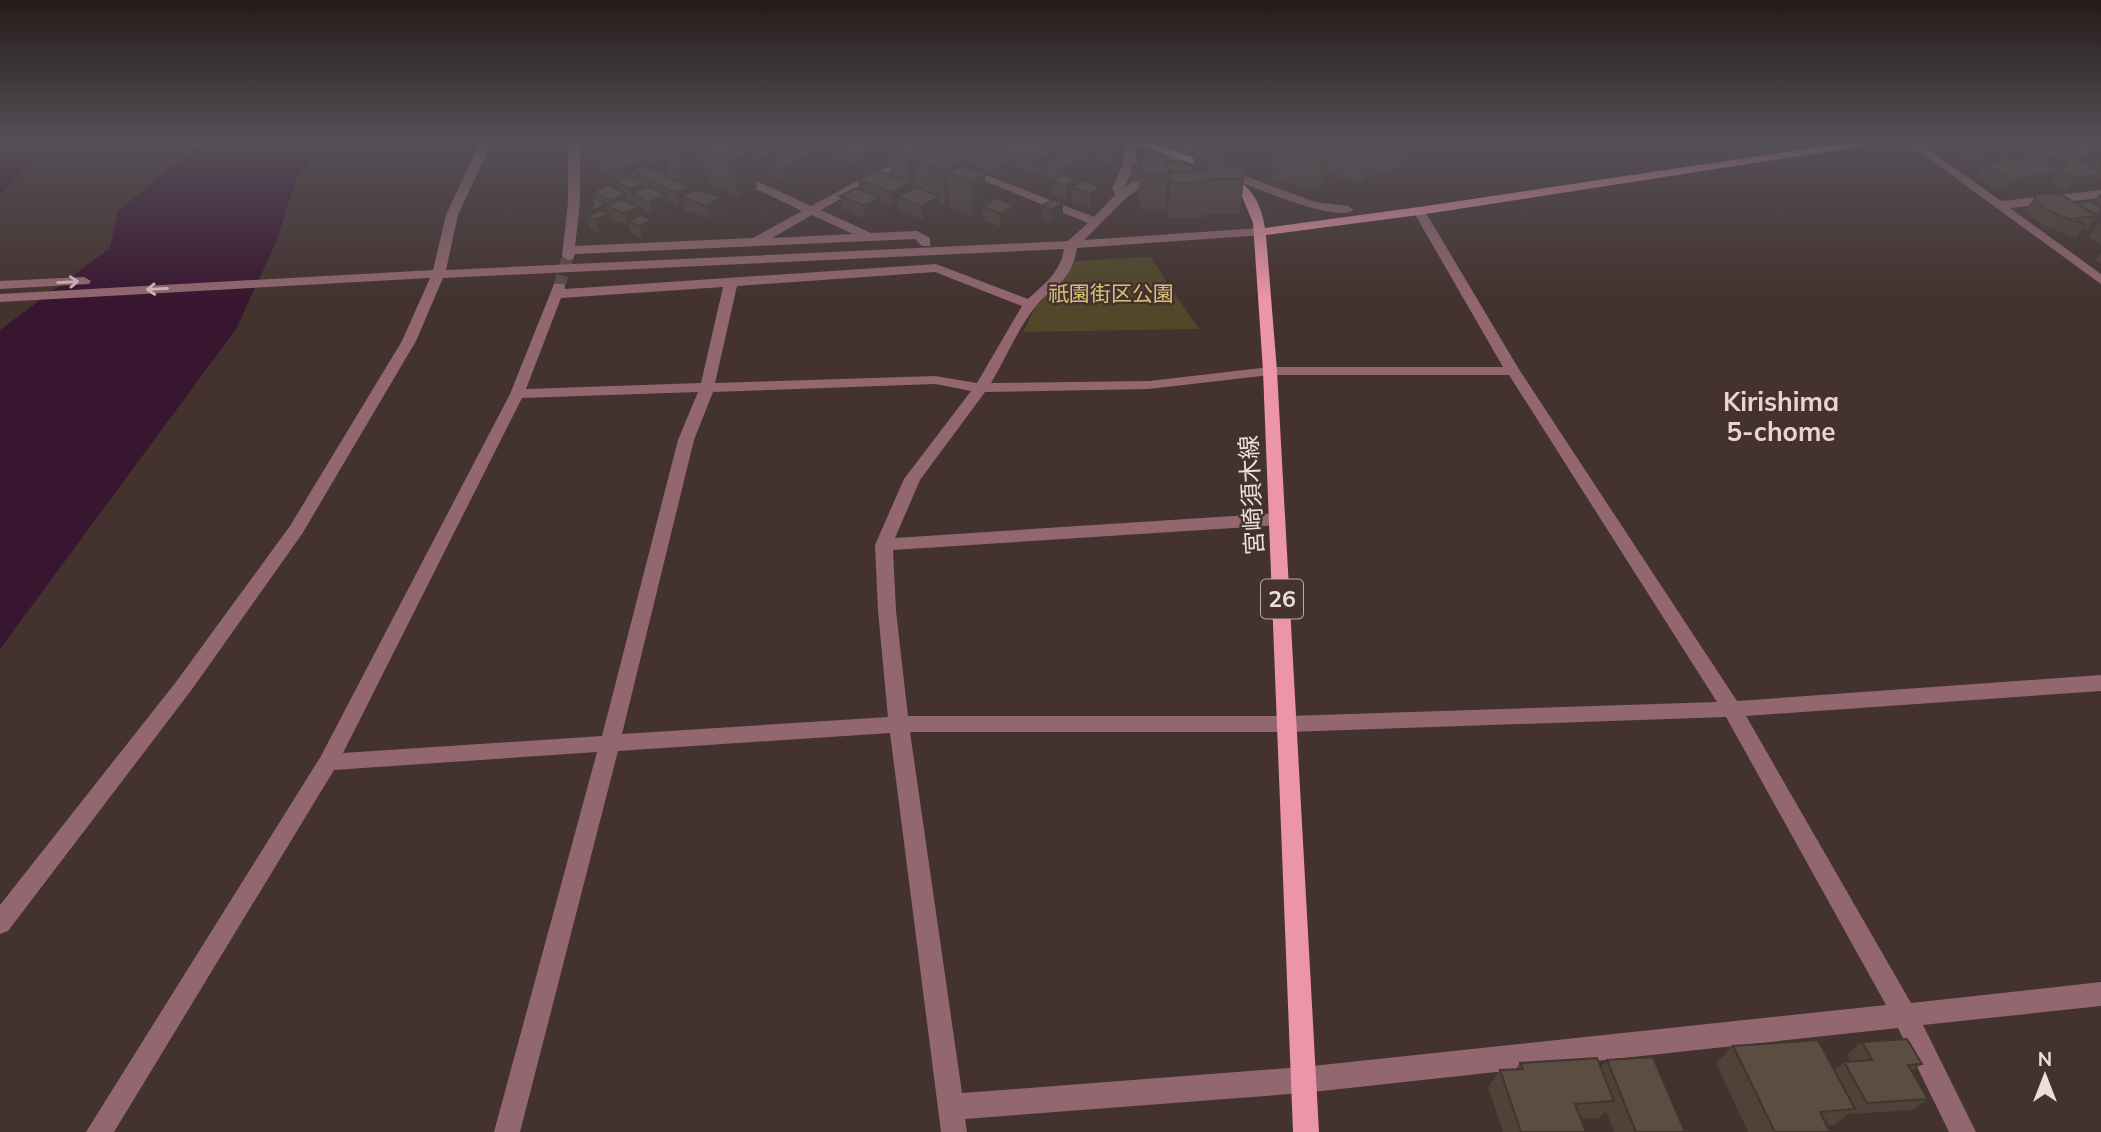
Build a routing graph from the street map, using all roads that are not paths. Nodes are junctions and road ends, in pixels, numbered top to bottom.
1 (461, 195) edge
2 (574, 195) edge
3 (778, 195) edge
4 (840, 195) edge
5 (1027, 195) edge
6 (1247, 195) edge
7 (1286, 195) edge
8 (1451, 195) edge
9 (1525, 195) edge
10 (1986, 195) edge
11 (2093, 195) edge
12 (1121, 196) edge
13 (2000, 205) junction
14 (812, 210) junction
15 (1348, 210) junction
16 (1419, 211) junction
17 (1094, 221) junction
18 (1260, 227) junction
19 (1087, 233) junction
20 (870, 238) junction
21 (755, 241) junction
22 (1071, 245) junction
23 (930, 248) junction
24 (495, 265) junction
25 (936, 268) junction
26 (2099, 277) edge
27 (731, 282) junction
28 (0, 285) edge
29 (0, 298) edge
30 (1030, 304) junction
31 (1270, 371) junction
32 (1513, 371) junction
33 (707, 388) junction
34 (981, 388) junction
35 (517, 394) junction
36 (1278, 519) junction
37 (884, 545) junction
38 (2101, 683) edge
39 (1732, 709) junction
40 (899, 724) junction
41 (1289, 724) junction
42 (610, 742) junction
43 (328, 762) junction
44 (0, 923) edge
45 (2101, 994) edge
46 (1905, 1015) junction
47 (1303, 1080) junction
48 (953, 1120) edge
49 (99, 1132) edge
50 (507, 1132) edge
51 (1306, 1132) edge
52 (1963, 1132) edge

1 - 44 street
2 - 21 street
3 - 14 street
4 - 14 street
5 - 17 street
6 - 18 main road, 宮崎須木線 / 26
7 - 15 street
8 - 15 main road
9 - 16 main road
10 - 13 street
11 - 13 street
12 - 17 street
13 - 26 street
14 - 20 street
14 - 21 street
15 - 18 main road
16 - 18 main road
16 - 32 street
17 - 19 street
18 - 19 street
18 - 22 street
18 - 31 main road, 宮崎須木線 / 26
19 - 22 street
19 - 23 street
20 - 21 street
20 - 23 street
22 - 23 street
22 - 30 street
23 - 24 street
23 - 25 street
28 -> 24 street
24 -> 29 street
25 - 27 street
25 - 30 street
27 - 33 street
27 - 35 street
30 - 34 street
31 - 32 street
31 - 34 street
31 - 36 main road, 宮崎須木線 / 26
32 - 39 street
33 - 34 street
33 - 35 street
33 - 42 street
34 - 37 street
35 - 43 street
36 - 37 street
36 - 41 main road, 宮崎須木線 / 26
37 - 40 street
38 - 39 street
39 - 41 street
39 - 46 street
40 - 41 street
40 - 42 street
40 - 48 street
41 - 47 main road, 宮崎須木線 / 26
42 - 43 street
42 - 50 street
43 - 49 street
45 - 46 street
46 - 47 street
46 - 52 street
47 - 48 street
47 - 51 main road, 宮崎須木線 / 26

